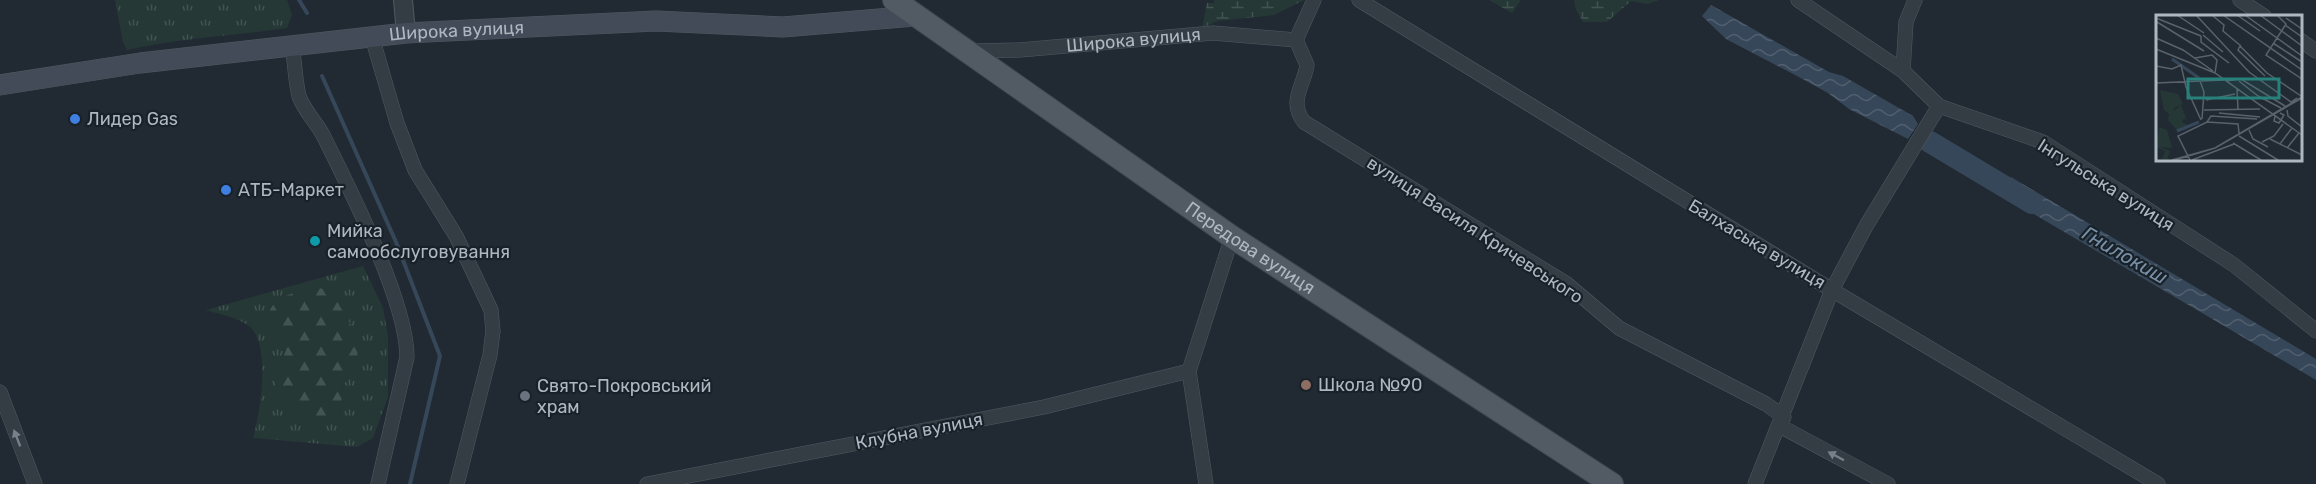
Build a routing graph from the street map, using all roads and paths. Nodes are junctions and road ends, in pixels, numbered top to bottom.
1 (403, 0) edge
2 (894, 0) edge
3 (1314, 0) edge
4 (1359, 0) edge
5 (1798, 0) edge
6 (1915, 0) edge
7 (2240, 0) edge
8 (2262, 15) edge
9 (915, 16) junction
10 (406, 33) junction
11 (372, 37) junction
12 (1296, 40) junction
13 (2301, 41) edge
14 (292, 46) junction
15 (968, 51) junction
16 (2316, 51) edge
17 (1903, 71) junction
18 (0, 85) edge
19 (1939, 106) junction
20 (1232, 237) junction
21 (1833, 290) junction
22 (2316, 331) edge
23 (1189, 371) junction
24 (0, 392) edge
25 (1782, 421) junction
26 (35, 484) edge
27 (378, 484) edge
28 (457, 484) edge
29 (647, 484) edge
30 (1206, 484) edge
31 (1612, 484) edge
32 (1755, 484) edge
33 (1888, 484) edge
34 (2158, 484) edge

1 - 10 street
2 - 9 main road, Передова вулиця
3 - 12 street
4 - 21 street, Балхаська вулиця
5 - 17 street, Інгульська вулиця
6 - 17 street
7 - 8 street
9 - 10 main road, Широка вулиця
9 - 15 main road, Передова вулиця
10 - 11 main road, Широка вулиця
11 - 14 main road, Широка вулиця
11 - 28 street
12 - 15 street, Широка вулиця
12 - 25 street, вулиця Василя Кричевського
13 - 16 street
14 - 18 main road, Широка вулиця
14 - 27 street
15 - 20 main road, Передова вулиця
17 - 19 street, Інгульська вулиця
19 - 21 street
19 - 22 street, Інгульська вулиця
20 - 23 street
20 - 31 main road, Передова вулиця
21 - 25 street
21 - 34 street, Балхаська вулиця
23 - 29 street, Клубна вулиця
23 - 30 street
26 -> 24 street
25 - 32 street
33 -> 25 street, вулиця Василя Кричевського

